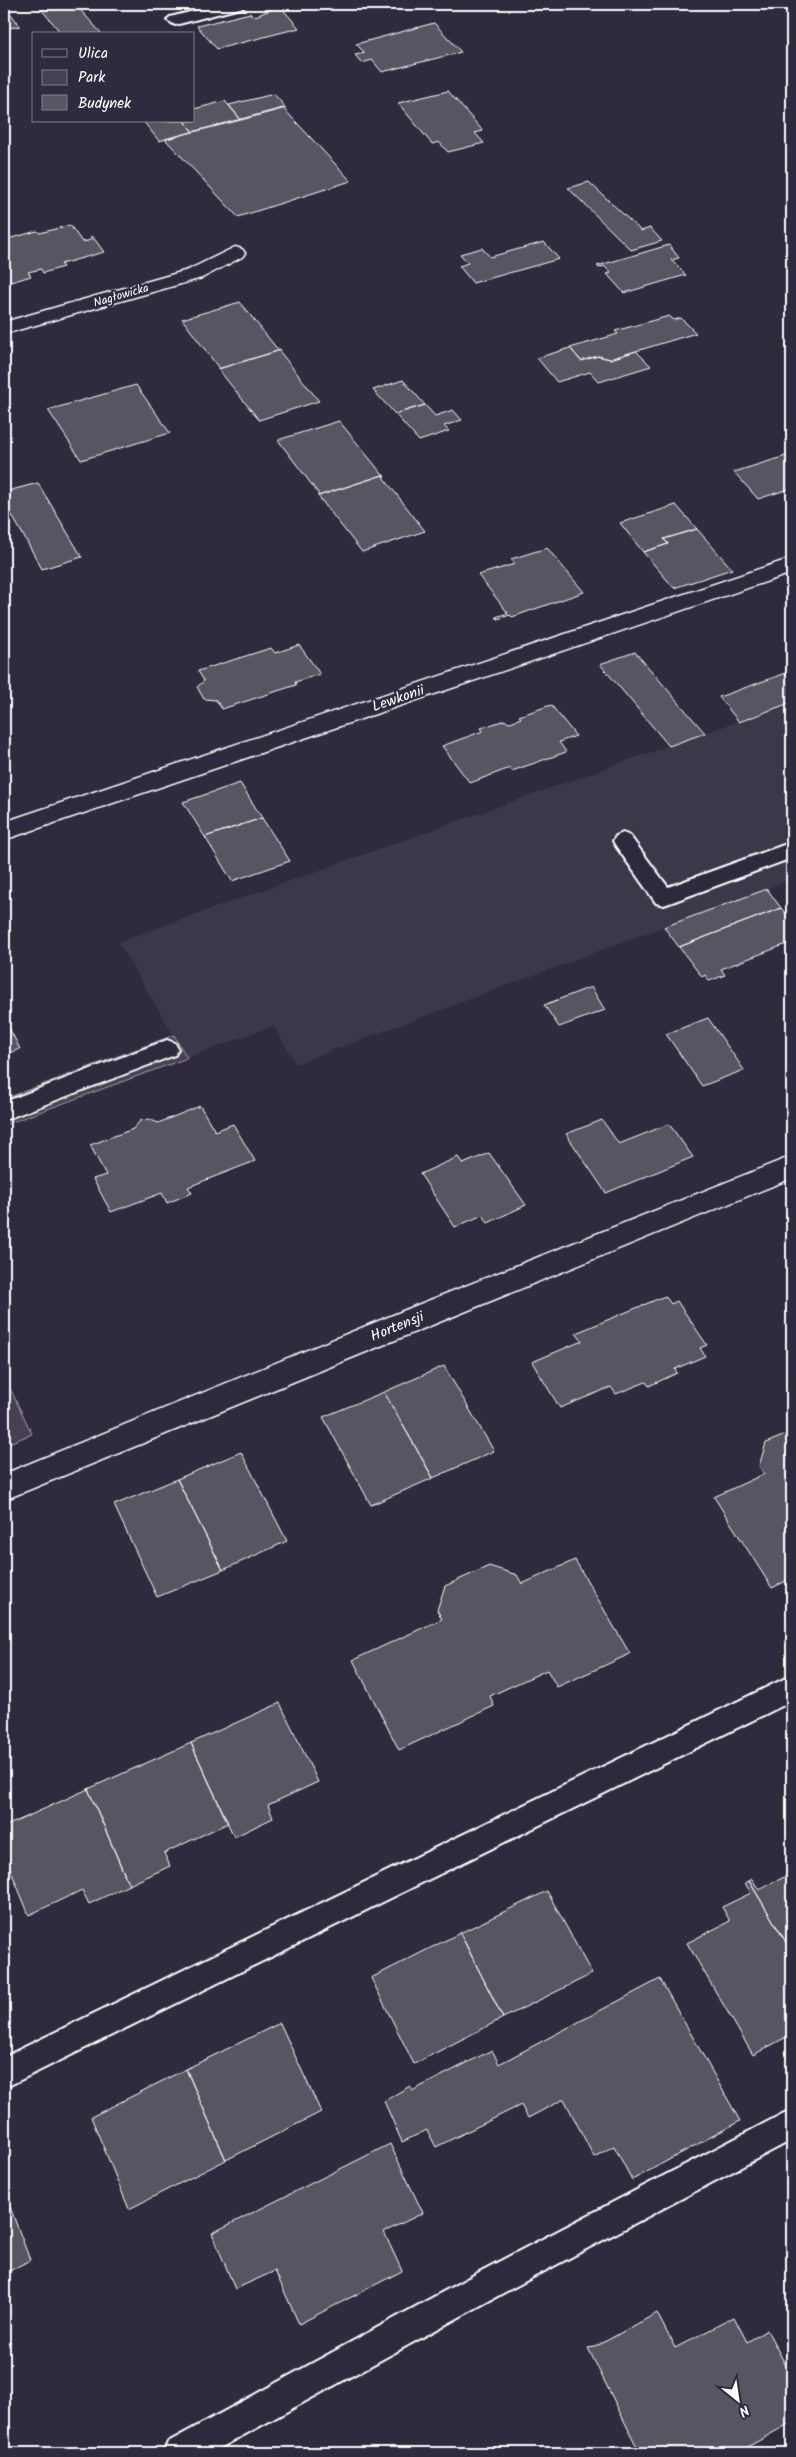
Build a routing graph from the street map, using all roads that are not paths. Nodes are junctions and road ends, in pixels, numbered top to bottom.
1 (239, 4) edge
2 (175, 20) dead end
3 (235, 253) dead end
4 (4, 328) edge
5 (792, 565) edge
6 (4, 831) edge
7 (623, 841) dead end
8 (792, 850) edge
9 (167, 1049) dead end
10 (4, 1111) edge
11 (792, 1168) edge
12 (4, 1487) edge
13 (792, 1688) edge
14 (4, 2072) edge
15 (792, 2124) edge
16 (179, 2453) edge

1 - 2 lane
3 - 4 street, Nagłowicka
5 - 6 street, Lewkonii
7 - 8 lane
9 - 10 lane
11 - 12 street, Hortensji
13 - 14 lane
15 - 16 lane

